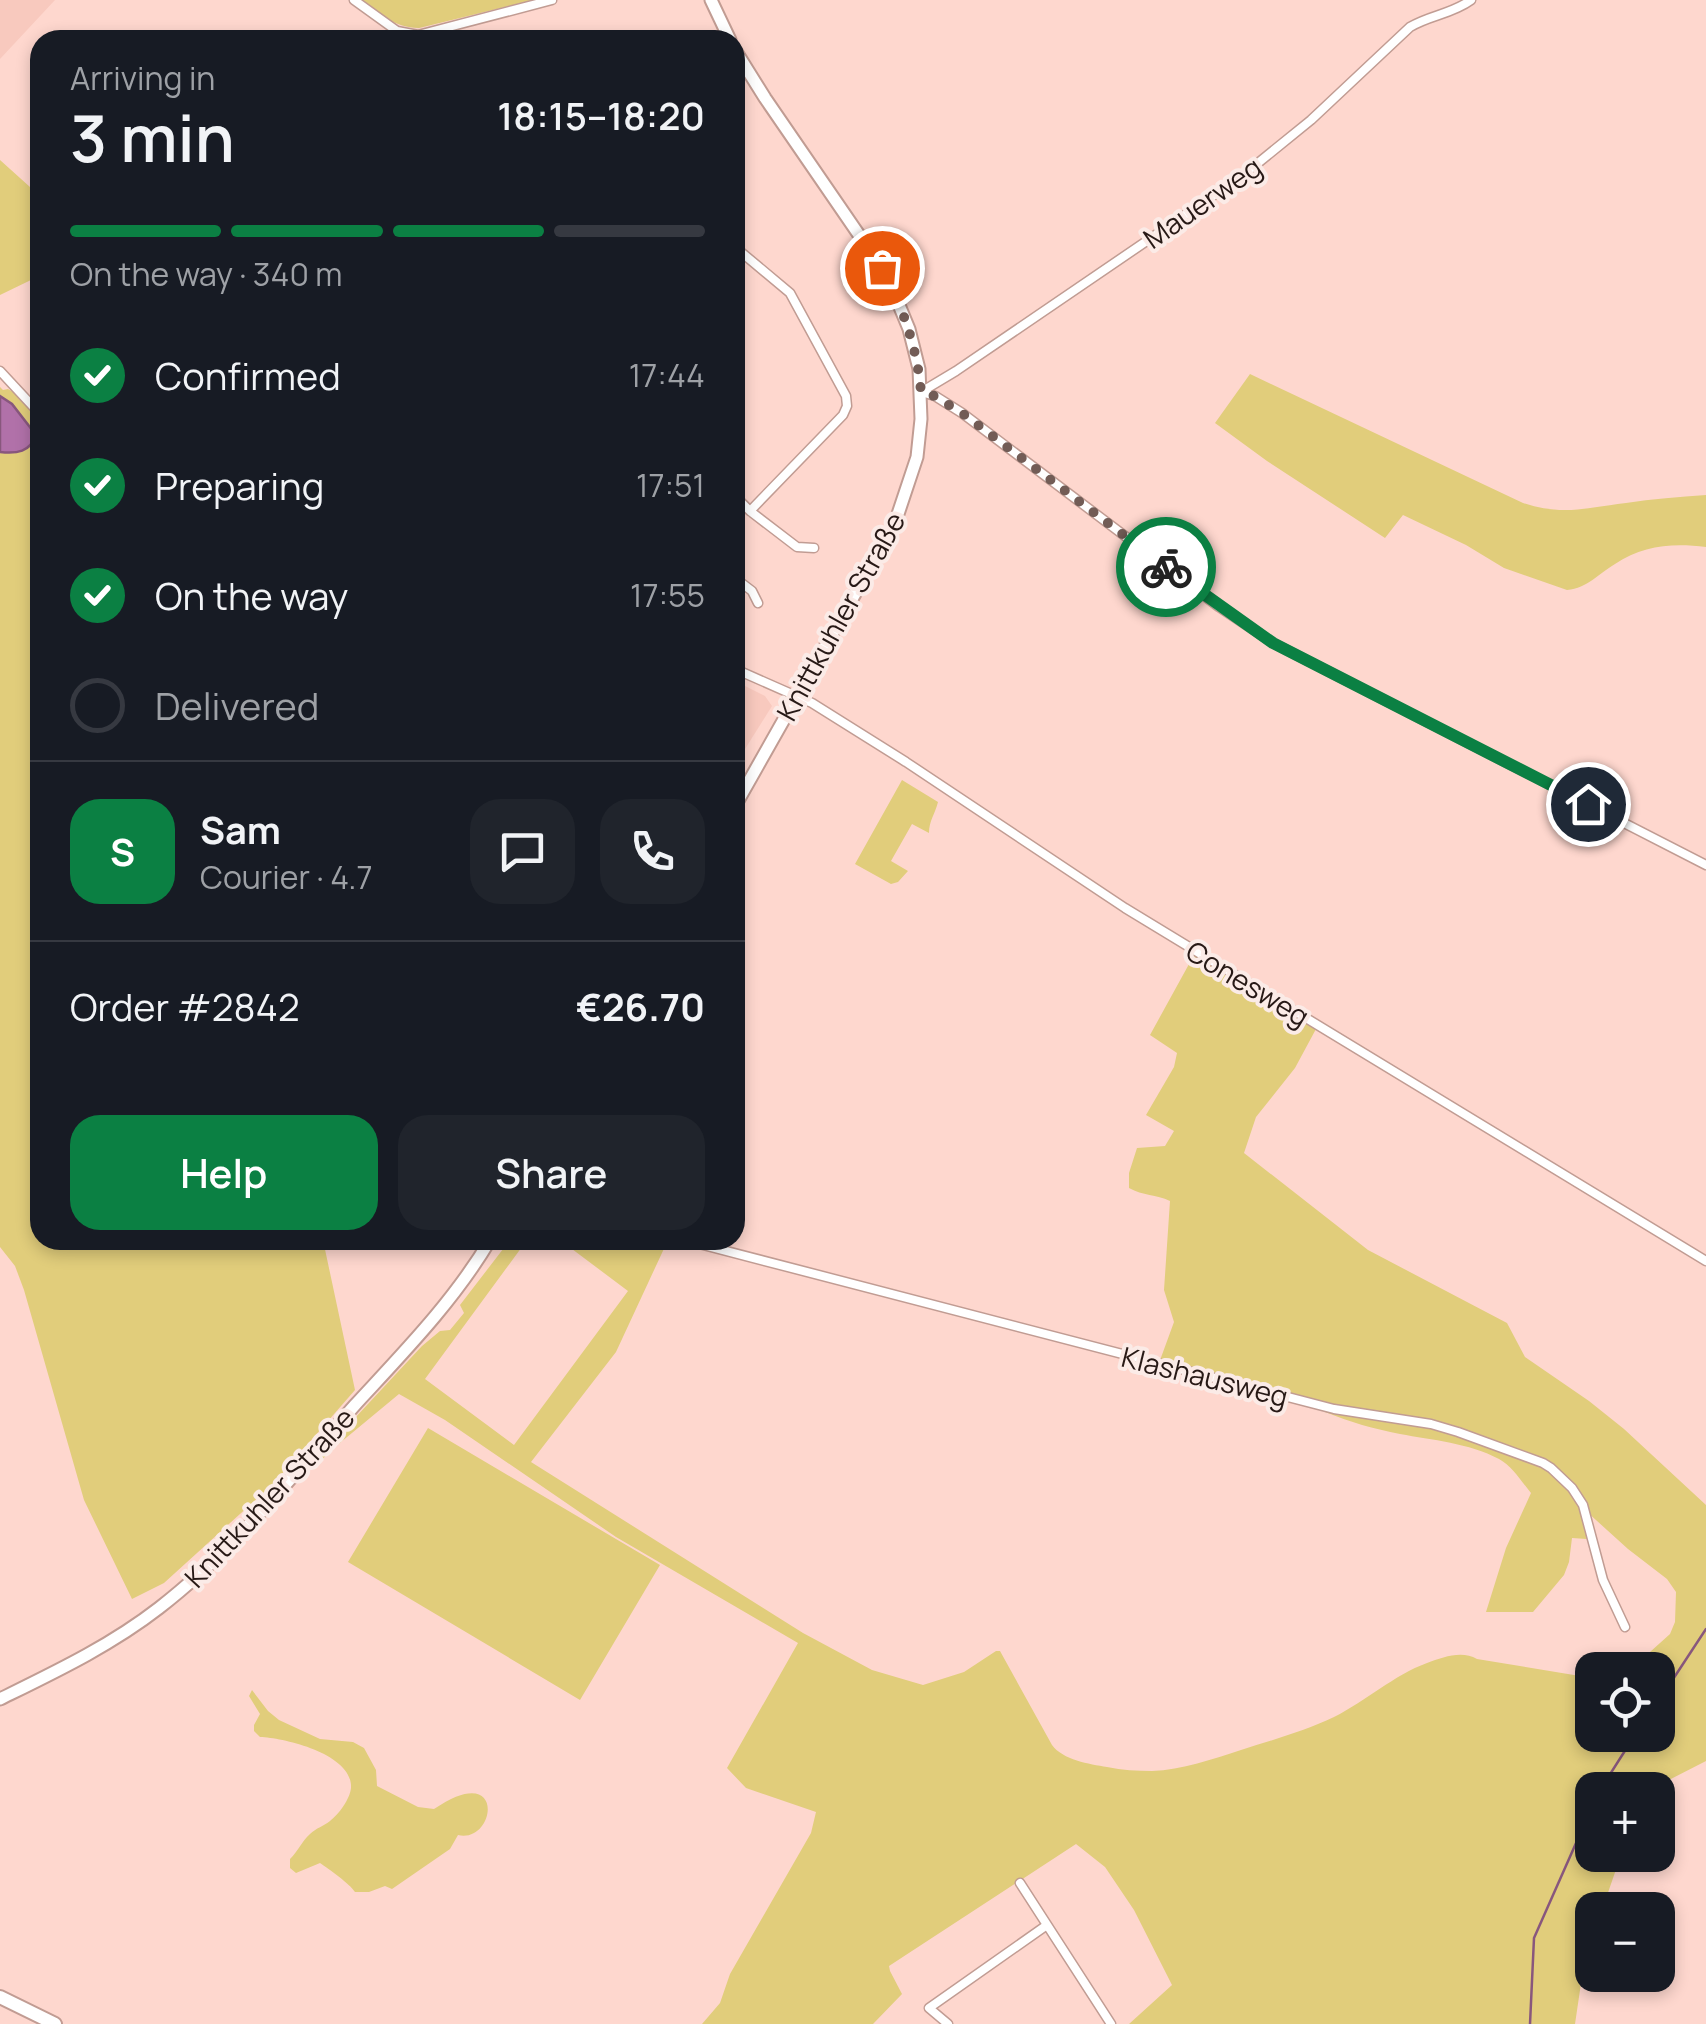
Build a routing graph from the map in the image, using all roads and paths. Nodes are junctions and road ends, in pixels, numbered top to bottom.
1 (354, 0) edge
2 (552, 0) edge
3 (711, 0) edge
4 (1471, 0) edge
5 (393, 30) edge
6 (437, 30) edge
7 (725, 30) edge
8 (745, 67) edge
9 (745, 255) edge
10 (0, 370) edge
11 (921, 392) junction
12 (30, 403) edge
13 (745, 506) edge
14 (750, 511) junction
15 (814, 548) dead end
16 (745, 586) edge
17 (758, 604) dead end
18 (745, 674) edge
19 (797, 694) junction
20 (745, 788) edge
21 (1706, 865) edge
22 (484, 1250) edge
23 (722, 1250) edge
24 (1706, 1261) edge
25 (1625, 1627) dead end
26 (0, 1699) edge
27 (1020, 1883) dead end
28 (1047, 1925) junction
29 (0, 1996) edge
30 (55, 2024) edge
31 (948, 2024) edge
32 (1111, 2024) edge

1 - 5 street
2 - 6 street
3 - 7 street
4 - 11 street, Mauerweg
8 - 11 street, Knittkuhler Straße
9 - 14 street
10 - 12 street
11 - 19 street, Knittkuhler Straße
11 - 21 street
13 - 14 street
14 - 15 street
16 - 17 street
18 - 19 street, Conesweg
19 - 20 street, Knittkuhler Straße
19 - 24 street, Conesweg
22 - 26 street, Knittkuhler Straße
23 - 25 street, Klashausweg
27 - 28 street
28 - 31 street
28 - 32 street
29 - 30 main road

